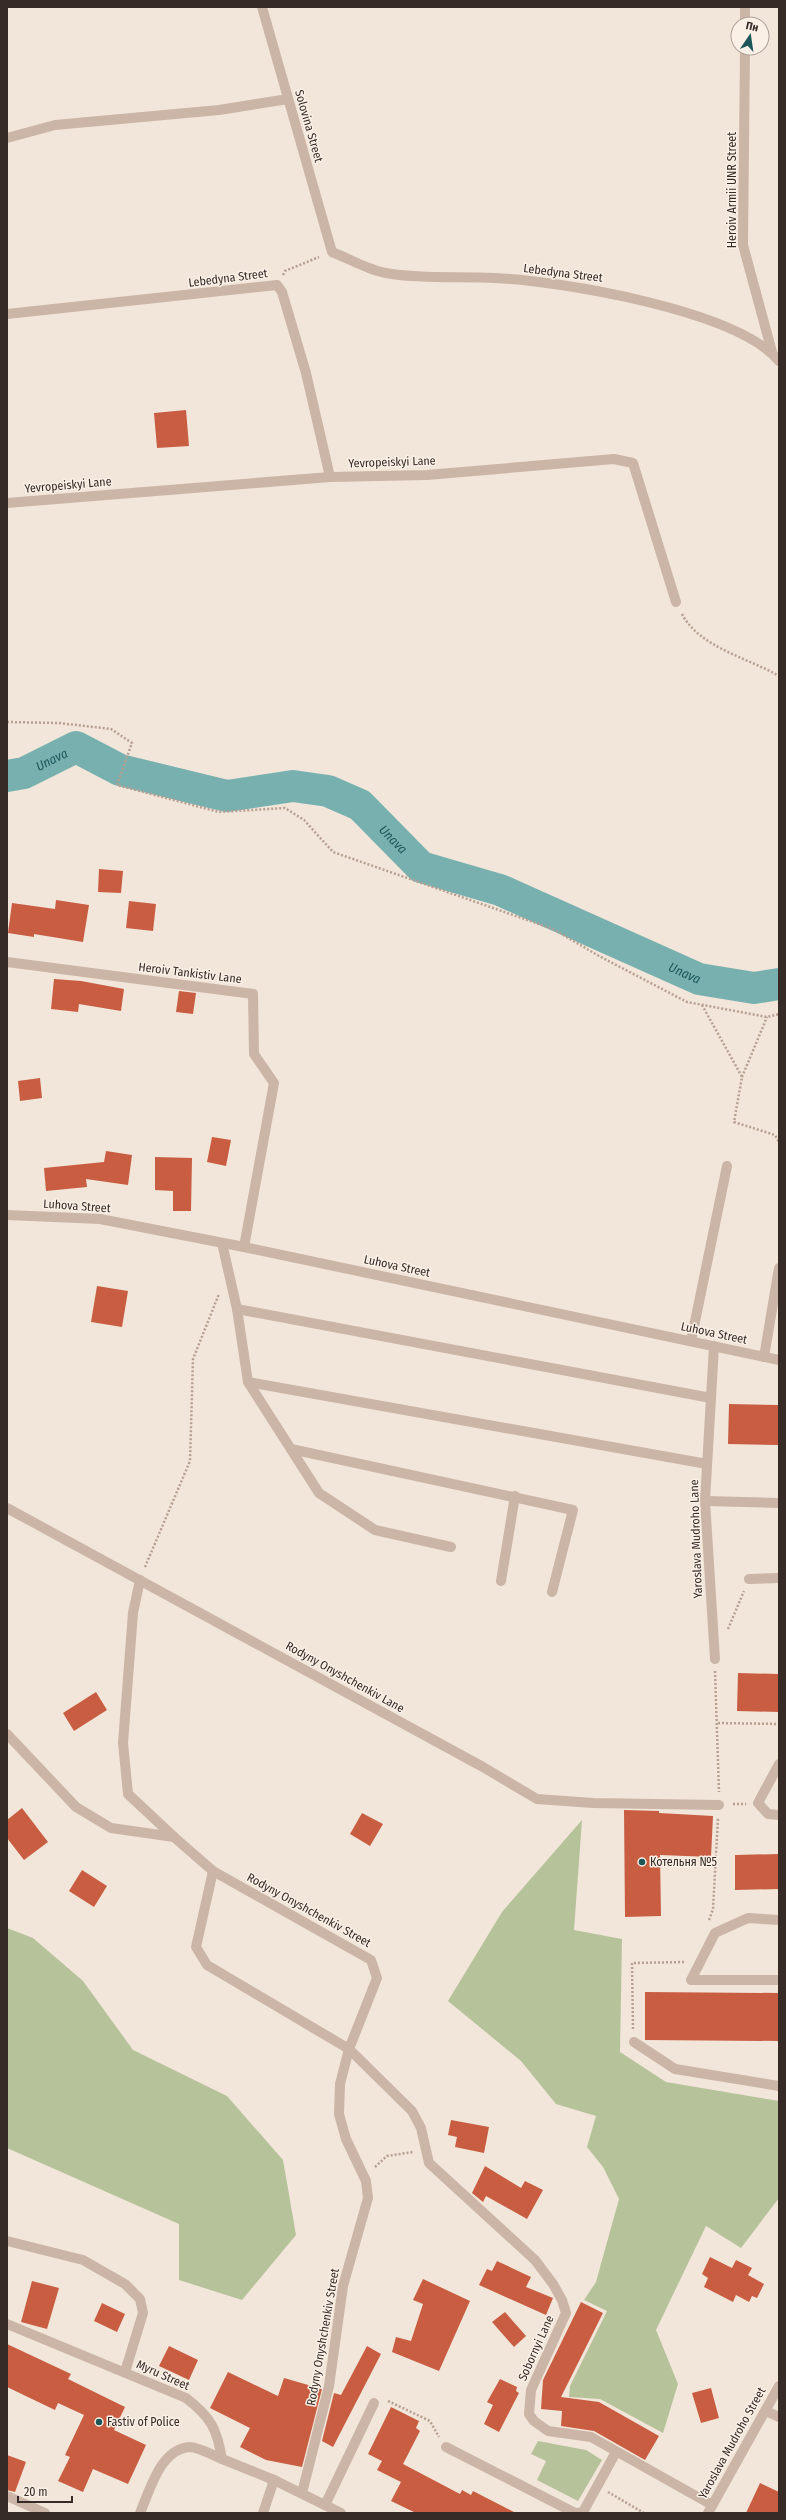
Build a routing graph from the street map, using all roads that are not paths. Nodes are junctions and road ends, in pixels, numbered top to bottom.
1 (262, 7) edge
2 (746, 56) edge
3 (288, 99) junction
4 (7, 138) edge
5 (332, 252) joint
6 (7, 314) edge
7 (772, 352) junction
8 (779, 361) edge
9 (330, 477) junction
10 (7, 503) edge
11 (676, 602) road end
12 (7, 962) edge
13 (727, 1166) dead end
14 (7, 1215) edge
15 (222, 1242) junction
16 (244, 1247) junction
17 (779, 1268) edge
18 (237, 1308) junction
19 (691, 1341) junction
20 (714, 1346) junction
21 (764, 1357) junction
22 (779, 1360) edge
23 (248, 1382) junction
24 (711, 1398) junction
25 (291, 1449) junction
26 (707, 1464) junction
27 (515, 1496) junction
28 (705, 1501) junction
29 (779, 1503) edge
30 (7, 1508) edge
31 (451, 1547) dead end
32 (779, 1578) edge
33 (749, 1579) road end
34 (140, 1580) junction
35 (501, 1581) dead end
36 (552, 1592) dead end
37 (715, 1659) road end
38 (7, 1734) edge
39 (779, 1764) edge
40 (719, 1805) road end
41 (779, 1815) edge
42 (174, 1837) junction
43 (213, 1871) junction
44 (779, 1920) edge
45 (779, 1980) edge
46 (634, 2042) road end
47 (349, 2049) junction
48 (779, 2086) edge
49 (7, 2241) edge
50 (7, 2324) edge
51 (125, 2372) junction
52 (779, 2386) edge
53 (374, 2403) road end
54 (766, 2411) junction
55 (779, 2417) edge
56 (446, 2447) road end
57 (616, 2452) junction
58 (222, 2459) junction
59 (274, 2480) junction
60 (302, 2493) junction
61 (7, 2496) edge
62 (325, 2504) junction
63 (710, 2509) edge
64 (45, 2513) edge
65 (140, 2513) edge
66 (263, 2513) edge
67 (341, 2513) edge
68 (576, 2513) edge

1 - 3 street, Solovina Street
2 - 7 street, Heroiv Armii UNR Street
3 - 4 street
3 - 5 street, Solovina Street
5 - 7 street, Lebedyna Street
6 - 9 street, Lebedyna Street
7 - 8 street, Lebedyna Street
9 - 10 street, Yevropeiskyi Lane
9 - 11 street, Yevropeiskyi Lane
12 - 16 street, Heroiv Tankistiv Lane
13 - 19 street
14 - 15 street, Luhova Street
15 - 16 street, Luhova Street
15 - 18 street
16 - 19 street, Luhova Street
17 - 21 street
18 - 23 street
18 - 24 street
19 - 20 street, Luhova Street
20 - 21 street, Luhova Street
20 - 24 street, Yaroslava Mudroho Lane
21 - 22 street, Luhova Street
23 - 25 street
23 - 26 street
24 - 26 street, Yaroslava Mudroho Lane
25 - 27 street
25 - 31 street
26 - 28 street, Yaroslava Mudroho Lane
27 - 35 street
27 - 36 street
28 - 29 street
28 - 37 street, Yaroslava Mudroho Lane
30 - 34 street, Rodyny Onyshchenkiv Lane
32 - 33 street
34 - 40 street, Rodyny Onyshchenkiv Lane
34 - 42 street
38 - 42 street
39 - 41 street
42 - 43 street, Rodyny Onyshchenkiv Street
43 - 47 street
43 - 47 street, Rodyny Onyshchenkiv Street
44 - 45 street
46 - 48 street
47 - 57 street, Sobornyi Lane
47 - 60 street, Rodyny Onyshchenkiv Street
49 - 51 street
50 - 51 street, Myru Street
51 - 58 street, Myru Street
52 - 54 street, Yaroslava Mudroho Street
53 - 62 street
54 - 55 street
54 - 63 street, Yaroslava Mudroho Street
56 - 68 street
57 - 63 street, Sobornyi Lane
57 - 68 street
58 - 59 street
58 - 65 street
59 - 60 street
59 - 66 street
60 - 62 street
61 - 64 street
62 - 67 street

